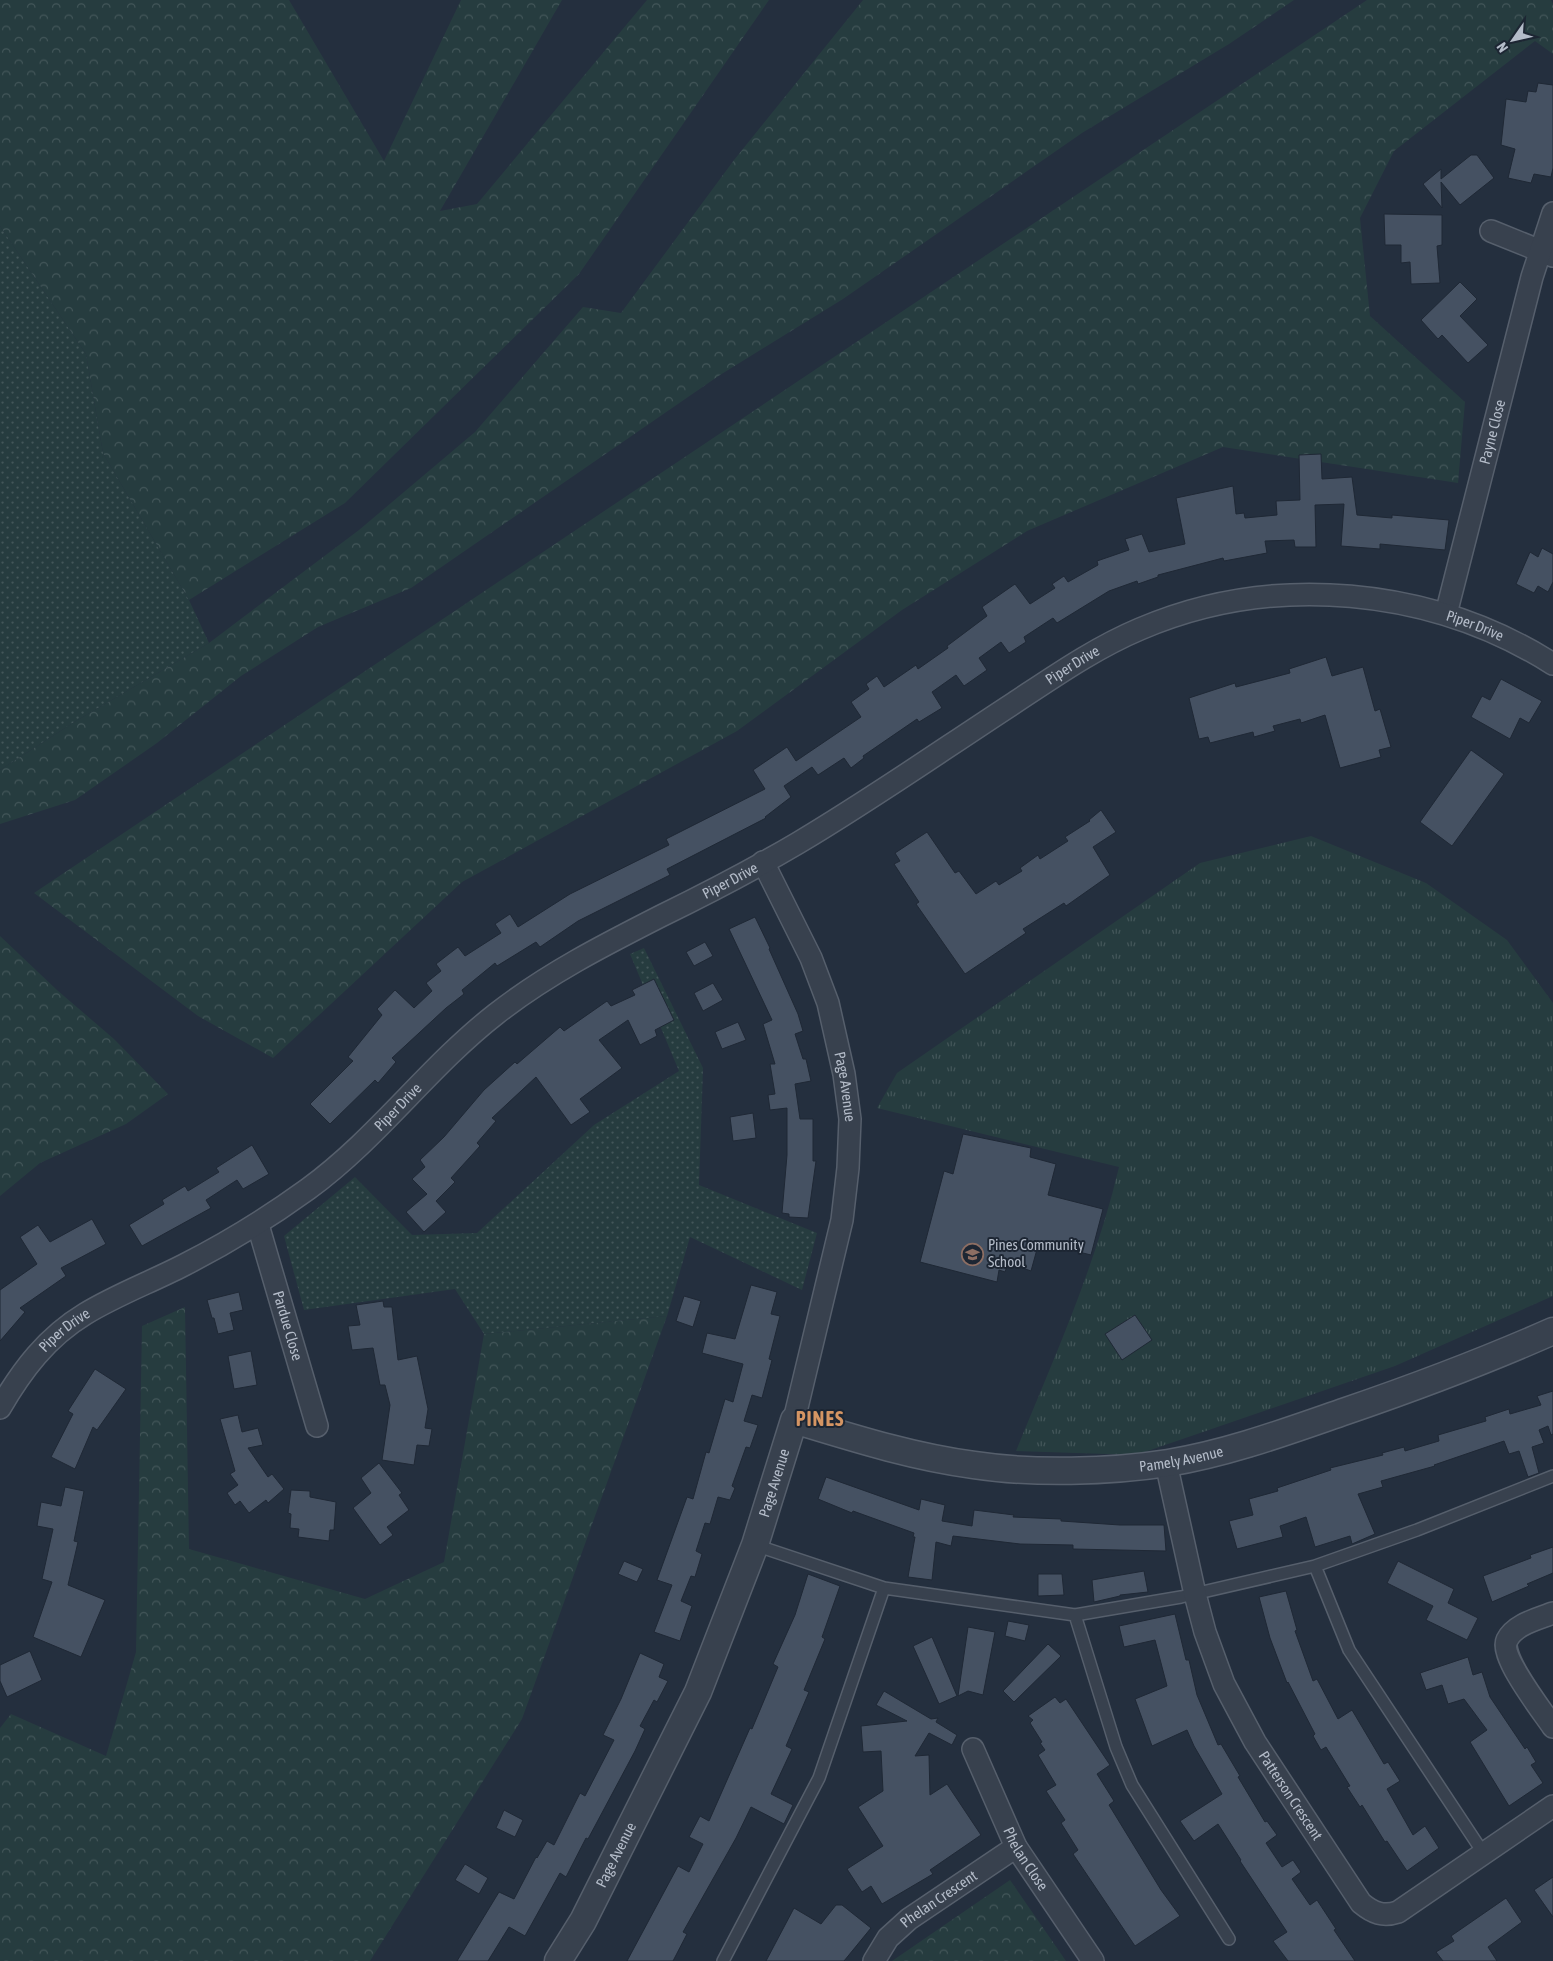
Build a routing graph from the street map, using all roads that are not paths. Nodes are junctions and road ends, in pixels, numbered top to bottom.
1 (1553, 213) edge
2 (1491, 231) dead end
3 (1546, 254) edge
4 (1446, 614) junction
5 (1553, 664) edge
6 (763, 862) junction
7 (258, 1225) junction
8 (1553, 1331) edge
9 (0, 1408) edge
10 (794, 1420) junction
11 (317, 1426) dead end
12 (1166, 1463) junction
13 (1553, 1476) edge
14 (755, 1545) junction
15 (1315, 1566) junction
16 (884, 1588) junction
17 (1194, 1594) junction
18 (1553, 1613) edge
19 (1075, 1615) junction
20 (1553, 1728) edge
21 (973, 1749) dead end
22 (1553, 1806) edge
23 (1016, 1847) junction
24 (1484, 1854) junction
25 (1229, 1939) dead end
26 (558, 1961) edge
27 (723, 1961) edge
28 (874, 1961) edge
29 (1093, 1961) edge

1 - 3 street, Payne Close
2 - 3 street
3 - 4 street, Payne Close
4 - 5 street, Piper Drive
4 - 6 street, Piper Drive
6 - 7 street, Piper Drive
6 - 10 street, Page Avenue
7 - 9 street, Piper Drive
7 - 11 street, Pardue Close
8 - 12 street, Pamely Avenue
10 - 12 street, Pamely Avenue
10 - 14 street, Page Avenue
12 - 17 street, Patterson Crescent
13 - 15 lane
14 - 16 lane
14 - 26 street, Page Avenue
15 - 17 lane
15 - 24 lane
16 - 19 lane
16 - 27 lane
17 - 19 lane
17 - 24 street, Patterson Crescent
18 - 20 street
19 - 25 lane
21 - 23 street, Phelan Close
22 - 24 street, Patterson Crescent
23 - 28 street, Phelan Crescent
23 - 29 street, Phelan Close

